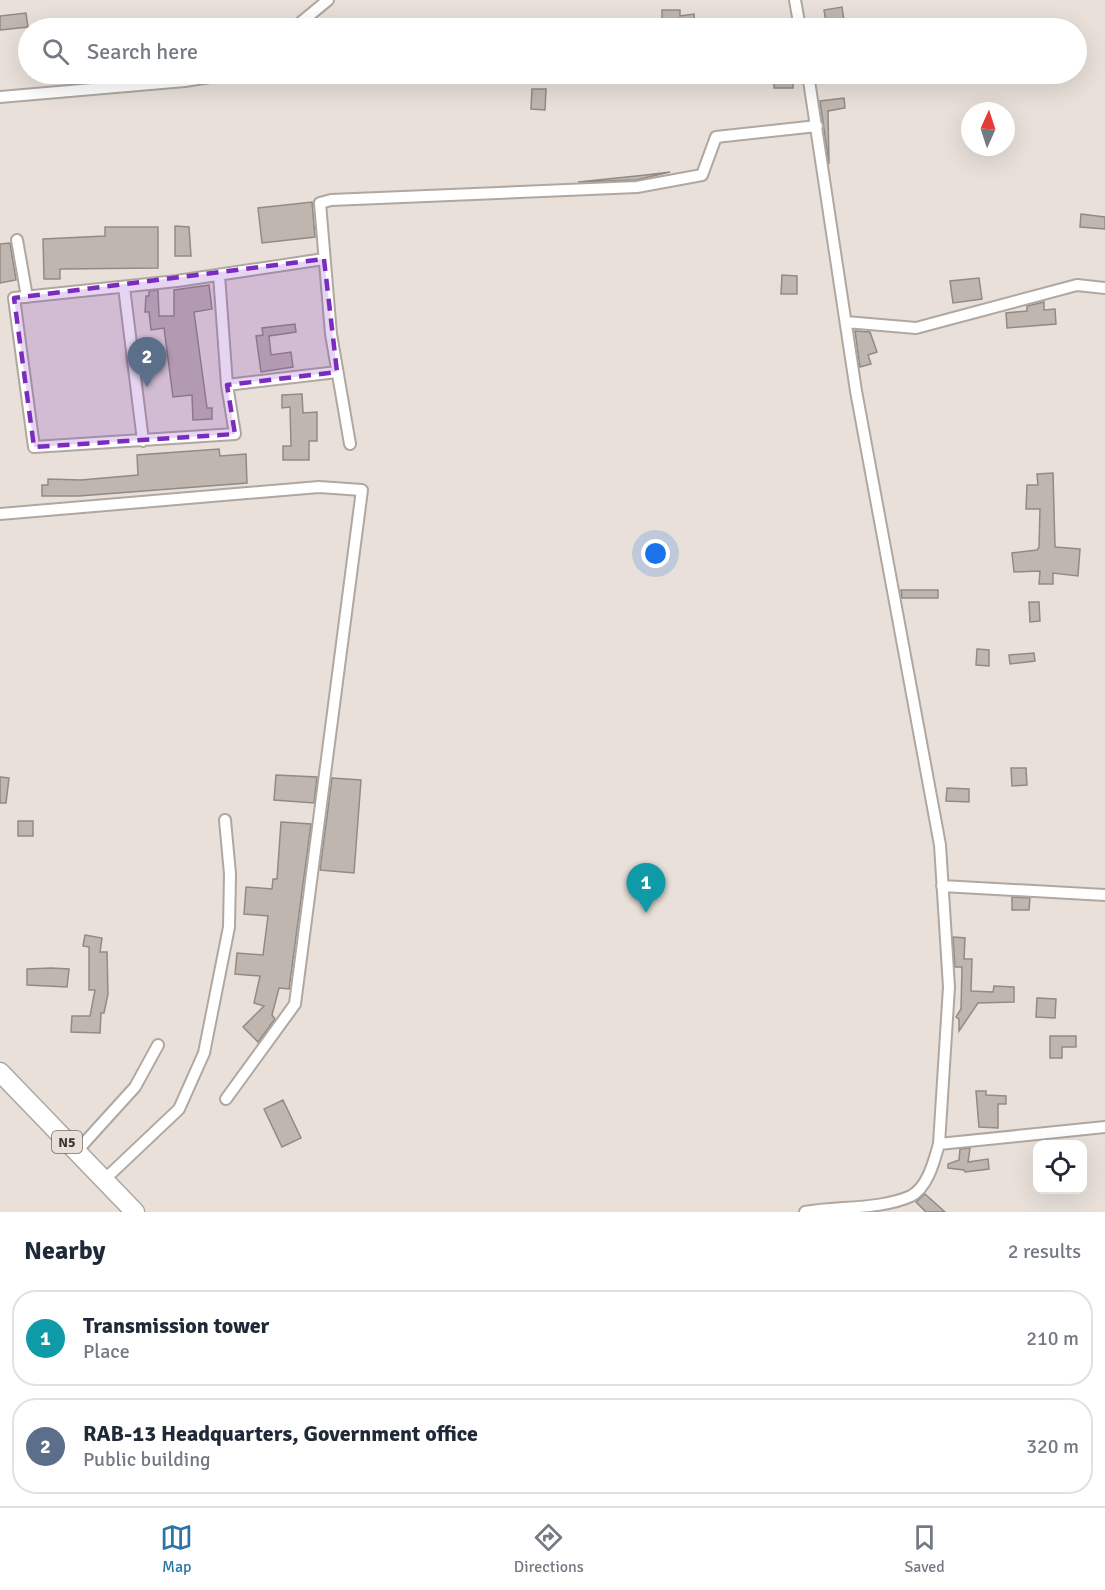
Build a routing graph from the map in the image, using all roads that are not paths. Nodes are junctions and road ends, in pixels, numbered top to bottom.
1 (328, 0) edge
2 (795, 0) edge
3 (306, 18) edge
4 (798, 18) edge
5 (150, 84) edge
6 (810, 84) edge
7 (0, 97) edge
8 (817, 126) junction
9 (17, 240) dead end
10 (324, 259) junction
11 (219, 275) junction
12 (124, 286) junction
13 (1105, 288) edge
14 (27, 297) junction
15 (846, 322) junction
16 (337, 372) junction
17 (227, 385) junction
18 (143, 441) junction
19 (350, 444) dead end
20 (0, 514) edge
21 (225, 820) dead end
22 (942, 886) junction
23 (1105, 895) edge
24 (158, 1045) dead end
25 (0, 1072) edge
26 (226, 1099) dead end
27 (1105, 1127) edge
28 (939, 1144) junction
29 (76, 1152) junction
30 (104, 1180) junction
31 (135, 1212) edge
32 (805, 1212) edge

1 - 3 street
2 - 4 street
5 - 7 street
6 - 8 street
8 - 10 street
8 - 15 street
9 - 14 street
10 - 11 street
10 - 16 street
11 - 12 street
11 - 17 street
12 - 14 street
12 - 18 street
13 - 15 street
14 - 18 street
15 - 22 street
16 - 17 street
16 - 19 street
17 - 18 street
20 - 26 street
21 - 30 street
22 - 23 street
22 - 28 street
24 - 29 street
25 - 29 highway, N5
27 - 28 street
28 - 32 street
29 - 30 highway, N5
30 - 31 highway, N5

